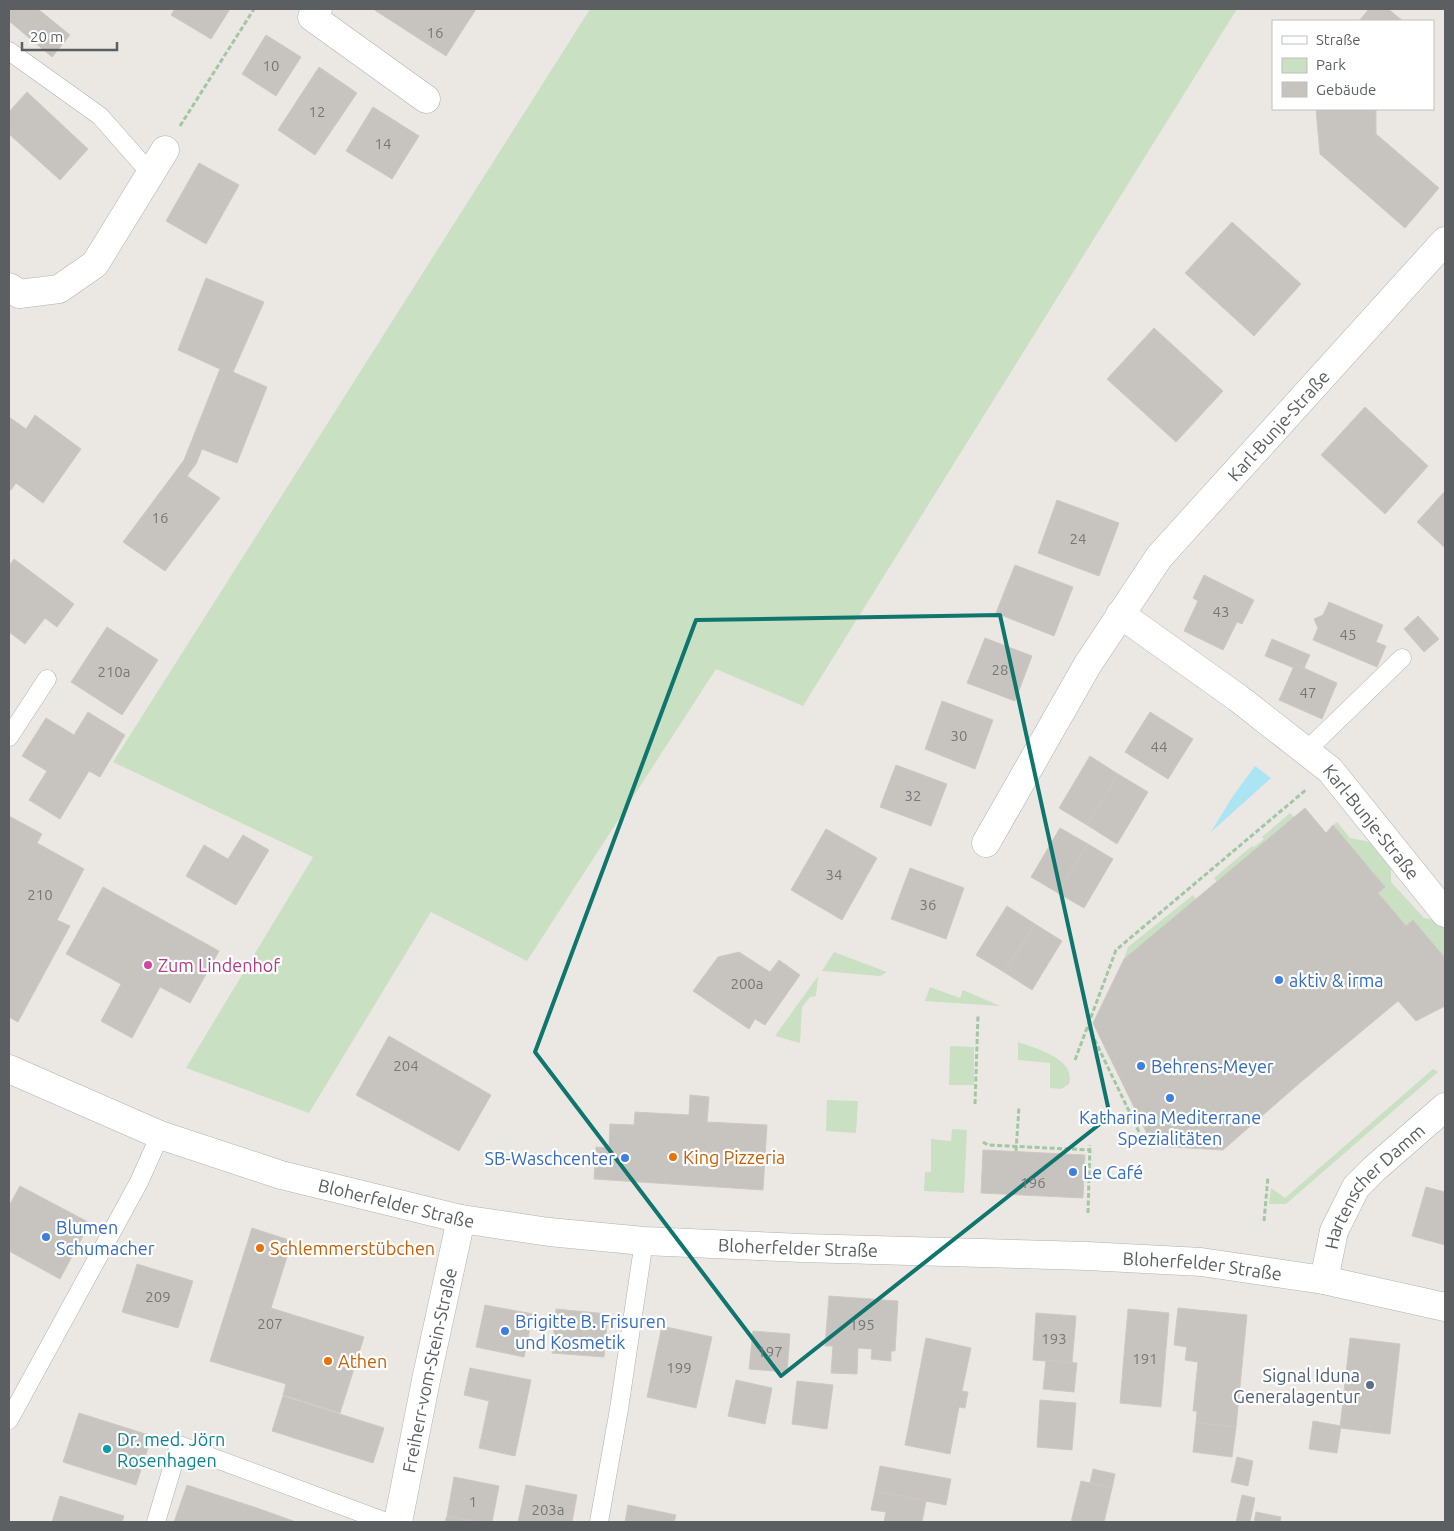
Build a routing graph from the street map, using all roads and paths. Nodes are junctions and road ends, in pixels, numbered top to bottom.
1 (254, 9) edge
2 (318, 9) edge
3 (9, 51) edge
4 (426, 99) dead end
5 (166, 150) joint
6 (151, 174) junction
7 (1445, 241) edge
8 (9, 287) edge
9 (1120, 614) junction
10 (1402, 658) dead end
11 (47, 679) dead end
12 (9, 737) edge
13 (1306, 751) junction
14 (1330, 770) junction
15 (986, 843) dead end
16 (1445, 912) edge
17 (978, 1015) dead end
18 (1088, 1026) junction
19 (1075, 1060) dead end
20 (9, 1069) edge
21 (975, 1104) dead end
22 (1019, 1107) dead end
23 (1445, 1107) edge
24 (160, 1135) junction
25 (1150, 1140) dead end
26 (983, 1142) dead end
27 (1090, 1145) dead end
28 (1016, 1149) junction
29 (1090, 1150) junction
30 (1268, 1177) dead end
31 (1088, 1213) dead end
32 (461, 1218) junction
33 (1264, 1221) dead end
34 (644, 1241) junction
35 (1324, 1280) junction
36 (1445, 1307) edge
37 (9, 1420) edge
38 (156, 1522) edge
39 (386, 1522) edge
40 (398, 1522) edge
41 (600, 1522) edge

1 - 5 path
2 - 4 street
3 - 6 lane
5 - 6 street
6 - 8 street
7 - 9 street, Karl-Bunje-Straße
9 - 13 street, Karl-Bunje-Straße
9 - 15 street, Karl-Bunje-Straße
10 - 13 lane
11 - 12 lane
13 - 14 street, Karl-Bunje-Straße
14 - 16 street, Karl-Bunje-Straße
14 - 18 path
17 - 21 path
18 - 19 path
18 - 25 path
20 - 24 street, Bloherfelder Straße
22 - 28 path
23 - 35 street, Hartenscher Damm
24 - 32 street, Bloherfelder Straße
24 - 37 lane
26 - 28 path
27 - 29 path
28 - 29 path
29 - 31 path
30 - 33 path
32 - 34 street, Bloherfelder Straße
32 - 40 street, Freiherr-vom-Stein-Straße
34 - 35 street, Bloherfelder Straße
34 - 41 lane
35 - 36 street, Bloherfelder Straße
38 - 39 lane

